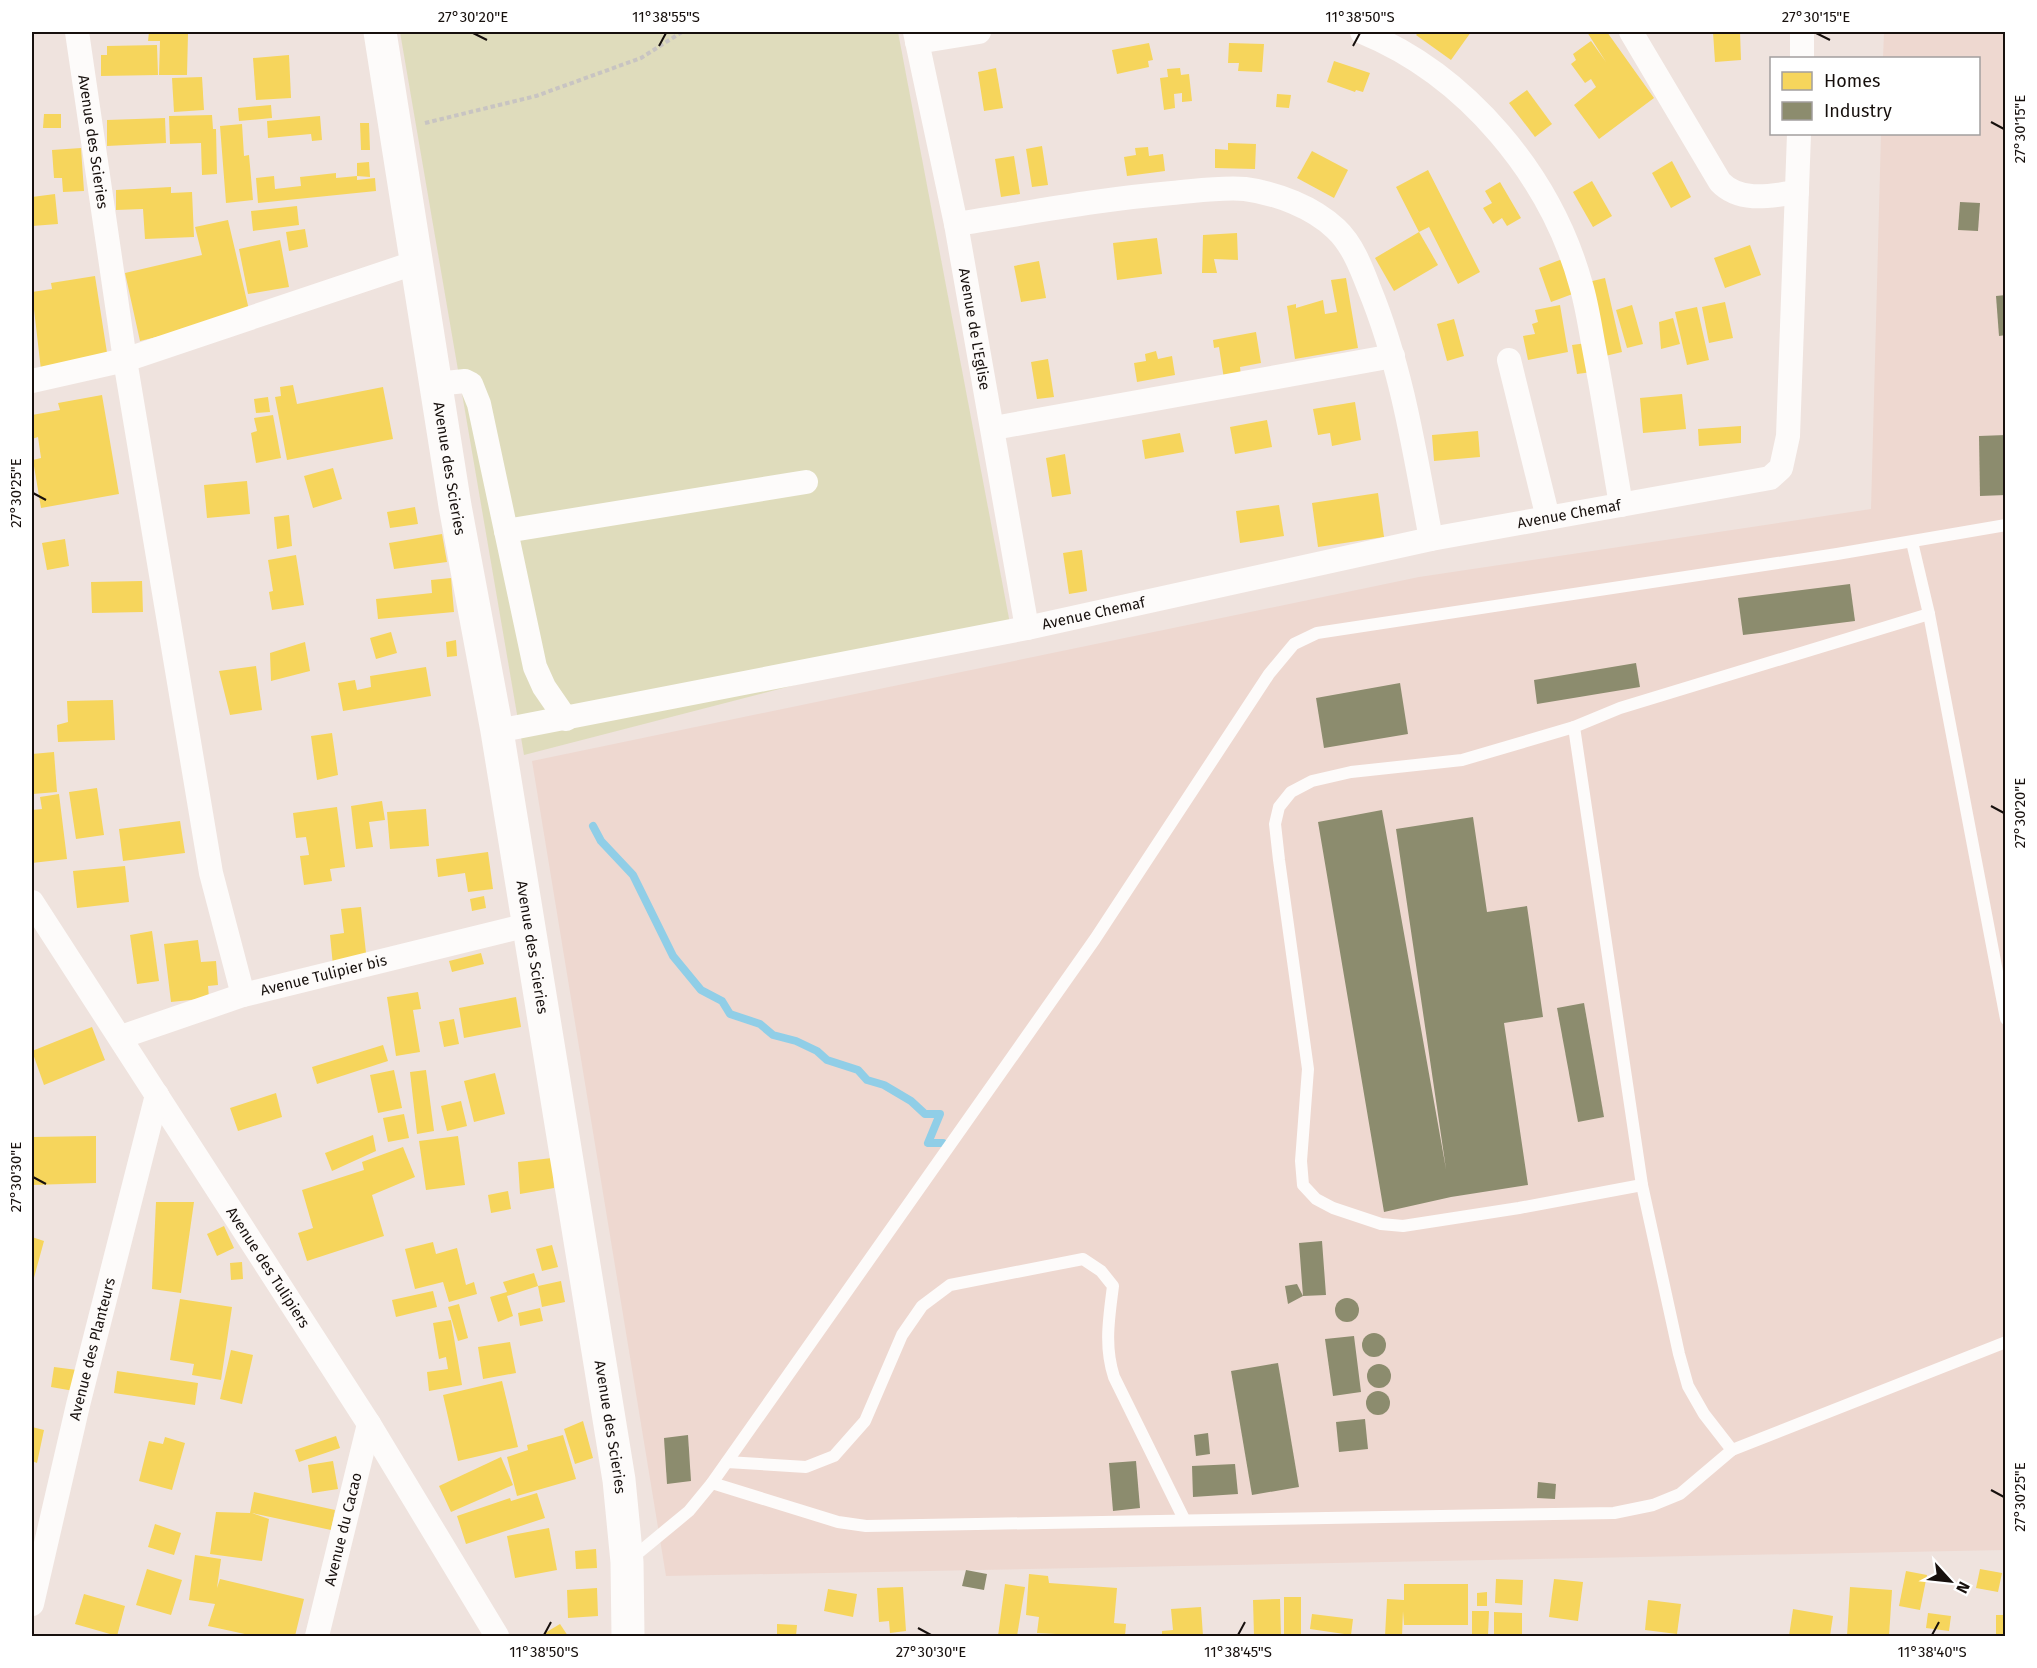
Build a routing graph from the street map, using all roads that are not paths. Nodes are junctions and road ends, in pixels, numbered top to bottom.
1 (77, 32) edge
2 (380, 32) edge
3 (979, 32) edge
4 (1362, 32) edge
5 (1631, 32) edge
6 (1802, 32) edge
7 (916, 37) edge
8 (1802, 57) edge
9 (1799, 135) edge
10 (1797, 192) junction
11 (956, 224) junction
12 (417, 262) junction
13 (1393, 356) junction
14 (125, 360) junction
15 (1509, 360) dead end
16 (32, 381) edge
17 (436, 384) junction
18 (994, 428) junction
19 (806, 482) dead end
20 (1621, 505) junction
21 (1548, 518) junction
22 (2006, 525) edge
23 (506, 531) junction
24 (1431, 539) junction
25 (1912, 542) junction
26 (1929, 614) junction
27 (1027, 628) junction
28 (566, 718) junction
29 (1574, 727) junction
30 (497, 731) junction
31 (32, 902) edge
32 (528, 925) junction
33 (243, 995) junction
34 (2006, 1019) edge
35 (121, 1037) junction
36 (157, 1095) junction
37 (1642, 1185) junction
38 (2006, 1342) edge
39 (369, 1424) junction
40 (1732, 1450) junction
41 (727, 1462) junction
42 (712, 1484) junction
43 (1184, 1519) junction
44 (627, 1562) junction
45 (32, 1604) edge
46 (317, 1636) edge
47 (497, 1636) edge
48 (628, 1636) edge

1 - 14 street, Avenue des Scieries
2 - 12 street, Avenue des Scieries
3 - 7 street
4 - 20 street
5 - 10 street
6 - 8 street
7 - 11 street, Avenue de L'Eglise
9 - 10 street, Avenue Chemaf
10 - 20 street, Avenue Chemaf
11 - 13 street
11 - 18 street, Avenue de L'Eglise
12 - 14 street
12 - 17 street, Avenue des Scieries
13 - 18 street
13 - 24 street
14 - 16 street
14 - 33 street, Avenue des Scieries
15 - 21 street
17 - 23 street
17 - 30 street, Avenue des Scieries
18 - 27 street, Avenue de L'Eglise
19 - 23 street
20 - 21 street, Avenue Chemaf
21 - 24 street, Avenue Chemaf
22 - 25 lane
23 - 28 street
24 - 27 street, Avenue Chemaf
25 - 26 lane
25 - 41 lane
26 - 29 lane
26 - 34 lane
27 - 28 street, Avenue Chemaf
28 - 30 street, Avenue Chemaf
29 - 37 lane
29 - 37 lane
30 - 32 street, Avenue des Scieries
31 - 35 street, Avenue des Tulipiers
32 - 33 street, Avenue Tulipier bis
32 - 44 street, Avenue des Scieries
33 - 35 street, Avenue Tulipier bis
35 - 36 street, Avenue des Tulipiers
36 - 39 street, Avenue des Tulipiers
36 - 45 street, Avenue des Planteurs
37 - 40 lane
38 - 40 lane
39 - 46 street, Avenue du Cacao
39 - 47 street, Avenue des Tulipiers
40 - 43 lane
41 - 42 lane
41 - 43 lane
42 - 43 lane
42 - 44 lane
44 - 48 street, Avenue des Scieries

